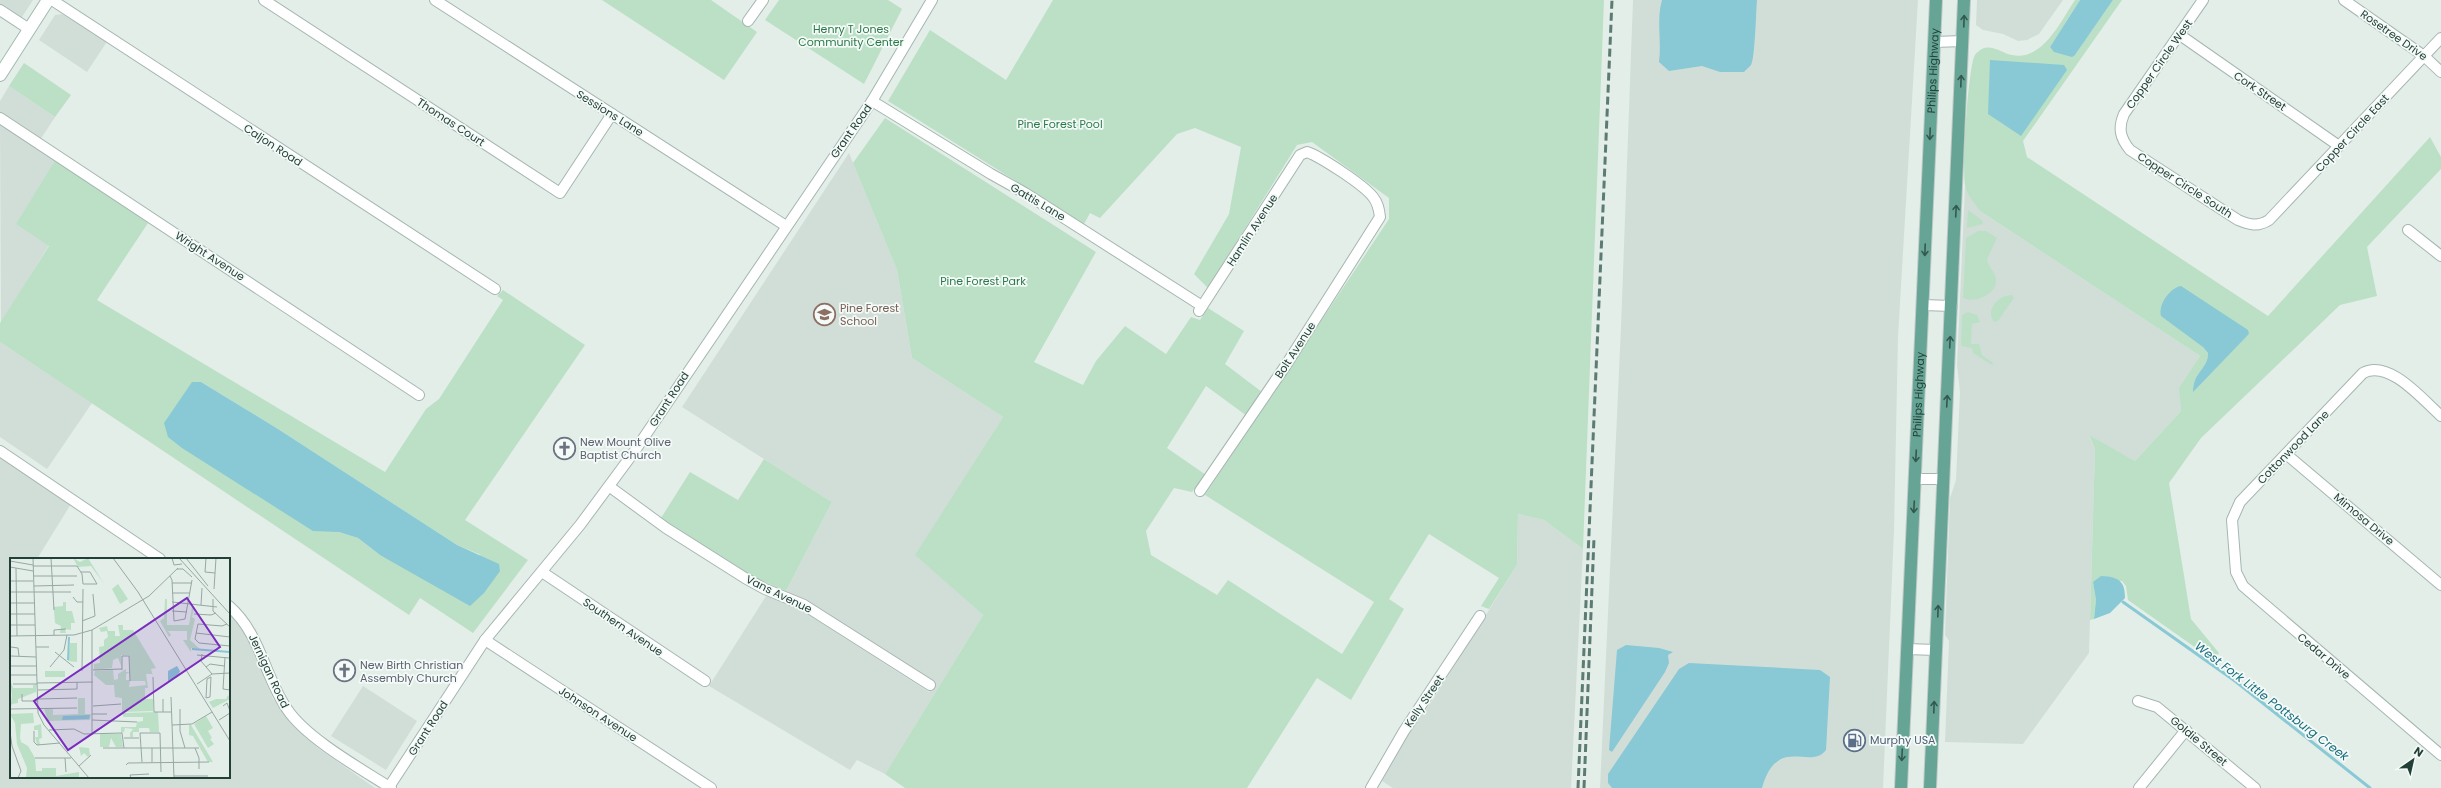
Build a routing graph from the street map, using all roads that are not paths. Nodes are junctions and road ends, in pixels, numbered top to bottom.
1 (48, 0) edge
2 (52, 0) edge
3 (264, 0) edge
4 (435, 0) edge
5 (763, 0) edge
6 (932, 0) edge
7 (1936, 0) edge
8 (1964, 0) edge
9 (2203, 0) edge
10 (2344, 0) edge
11 (0, 10) edge
12 (748, 21) dead end
13 (29, 29) junction
14 (2180, 35) junction
15 (2441, 38) edge
16 (1934, 42) junction
17 (1963, 42) junction
18 (2424, 56) junction
19 (2441, 72) edge
20 (0, 75) edge
21 (872, 101) junction
22 (612, 114) junction
23 (0, 118) edge
24 (2120, 130) joint
25 (2339, 146) junction
26 (1379, 205) joint
27 (2261, 225) joint
28 (786, 226) junction
29 (2408, 230) dead end
30 (2441, 256) edge
31 (495, 289) dead end
32 (1922, 306) junction
33 (1952, 306) junction
34 (1201, 309) joint
35 (419, 395) dead end
36 (2441, 416) edge
37 (0, 451) edge
38 (2286, 454) junction
39 (1915, 479) junction
40 (1944, 479) junction
41 (610, 487) junction
42 (1200, 491) dead end
43 (2234, 541) joint
44 (159, 558) edge
45 (542, 572) junction
46 (2441, 585) edge
47 (230, 607) edge
48 (1480, 616) dead end
49 (485, 640) junction
50 (1907, 649) junction
51 (1936, 650) junction
52 (705, 681) dead end
53 (930, 685) dead end
54 (2138, 701) dead end
55 (2186, 730) junction
56 (2441, 755) edge
57 (390, 787) edge
58 (711, 788) edge
59 (1371, 788) edge
60 (1901, 788) edge
61 (1930, 788) edge
62 (2139, 788) edge
63 (2255, 788) edge

1 - 13 main road
2 - 31 street, Caljon Road
3 - 22 street, Thomas Court
4 - 22 street, Sessions Lane
5 - 12 street
6 - 21 street, Grant Road
7 - 16 main road, Philips Highway
17 -> 8 main road
9 - 14 street, Copper Circle West
10 - 18 street, Rosetree Drive
11 - 13 street
13 - 20 main road
14 - 24 street, Copper Circle West
14 - 25 street, Cork Street
15 - 18 street, Copper Circle East
16 - 17 street
16 -> 32 main road, Philips Highway
33 -> 17 main road
18 - 19 street, Rosetree Drive
18 - 25 street, Copper Circle East
21 - 28 street, Grant Road
21 - 34 street, Gattis Lane
22 - 28 street, Sessions Lane
23 - 35 street, Wright Avenue
24 - 27 street, Copper Circle South
25 - 27 street, Copper Circle East
26 - 34 street, Hamlin Avenue
26 - 42 street, Bolt Avenue
28 - 41 street, Grant Road
29 - 30 street
32 - 33 street
32 -> 39 main road, Philips Highway
40 -> 33 main road
36 - 38 street, Cottonwood Lane
37 - 44 street
38 - 43 street, Cottonwood Lane
38 - 46 street, Mimosa Drive
39 - 40 street
39 -> 50 main road, Philips Highway
51 -> 40 main road
41 - 45 street, Grant Road
41 - 53 street, Vans Avenue
43 - 56 street, Cedar Drive
45 - 49 street, Grant Road
45 - 52 street, Southern Avenue
47 - 57 street, Jernigan Road
48 - 59 street, Kelly Street
49 - 57 street, Grant Road
49 - 58 street, Johnson Avenue
50 - 51 street
50 -> 60 main road, Philips Highway
61 -> 51 main road
54 - 55 street, Goldie Street
55 - 62 street
55 - 63 street, Goldie Street

